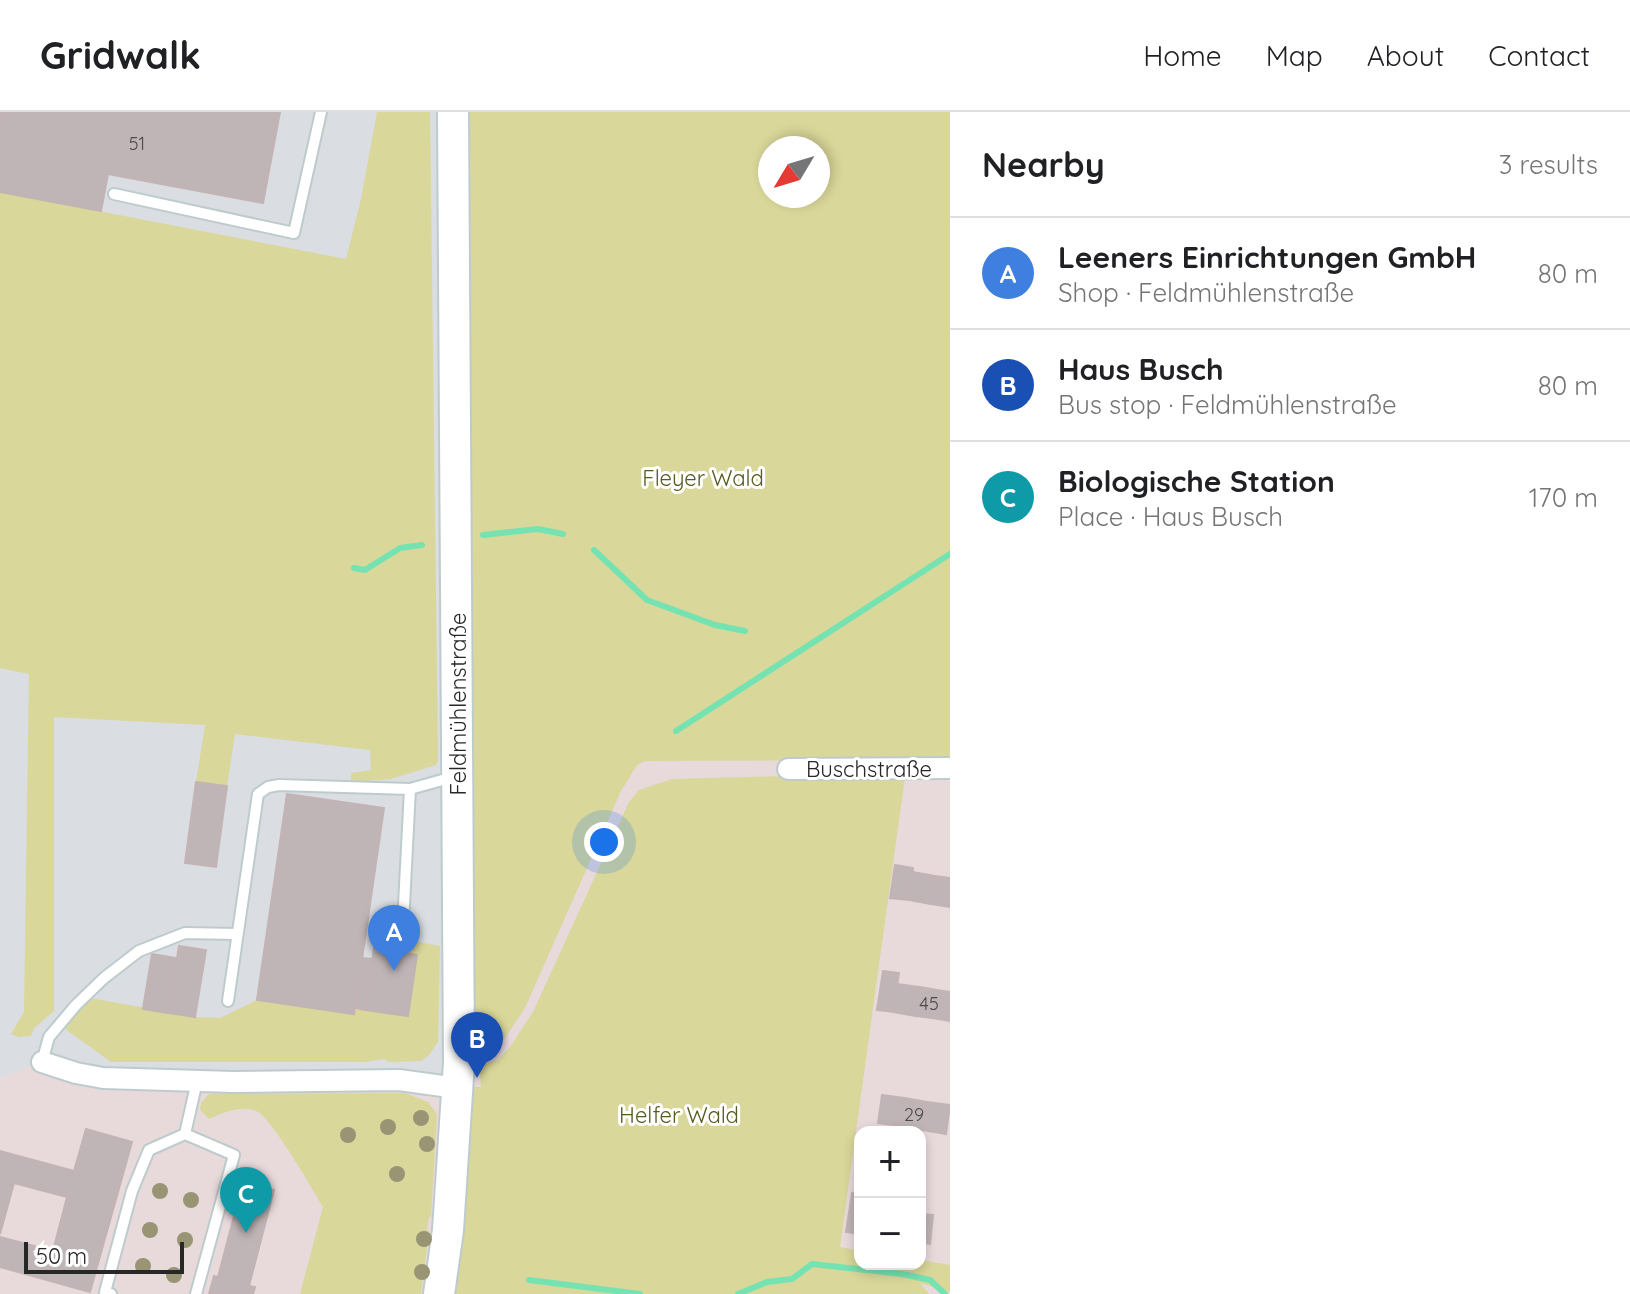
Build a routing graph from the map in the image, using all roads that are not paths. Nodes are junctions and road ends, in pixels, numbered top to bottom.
1 (321, 112) edge
2 (453, 112) edge
3 (114, 194) dead end
4 (950, 768) edge
5 (788, 769) dead end
6 (458, 775) junction
7 (410, 789) junction
8 (403, 924) dead end
9 (237, 934) junction
10 (228, 1001) dead end
11 (42, 1062) joint
12 (197, 1081) junction
13 (457, 1088) junction
14 (185, 1134) junction
15 (111, 1294) edge
16 (196, 1294) edge
17 (439, 1294) edge

1 - 3 lane
2 - 6 street, Feldmühlenstraße
4 - 5 street, Buschstraße
6 - 7 lane
6 - 13 street, Feldmühlenstraße
7 - 8 lane
7 - 9 lane
9 - 10 lane
9 - 11 lane
11 - 12 street
12 - 13 street
12 - 14 lane
13 - 17 street, Feldmühlenstraße
14 - 15 lane
14 - 16 lane

